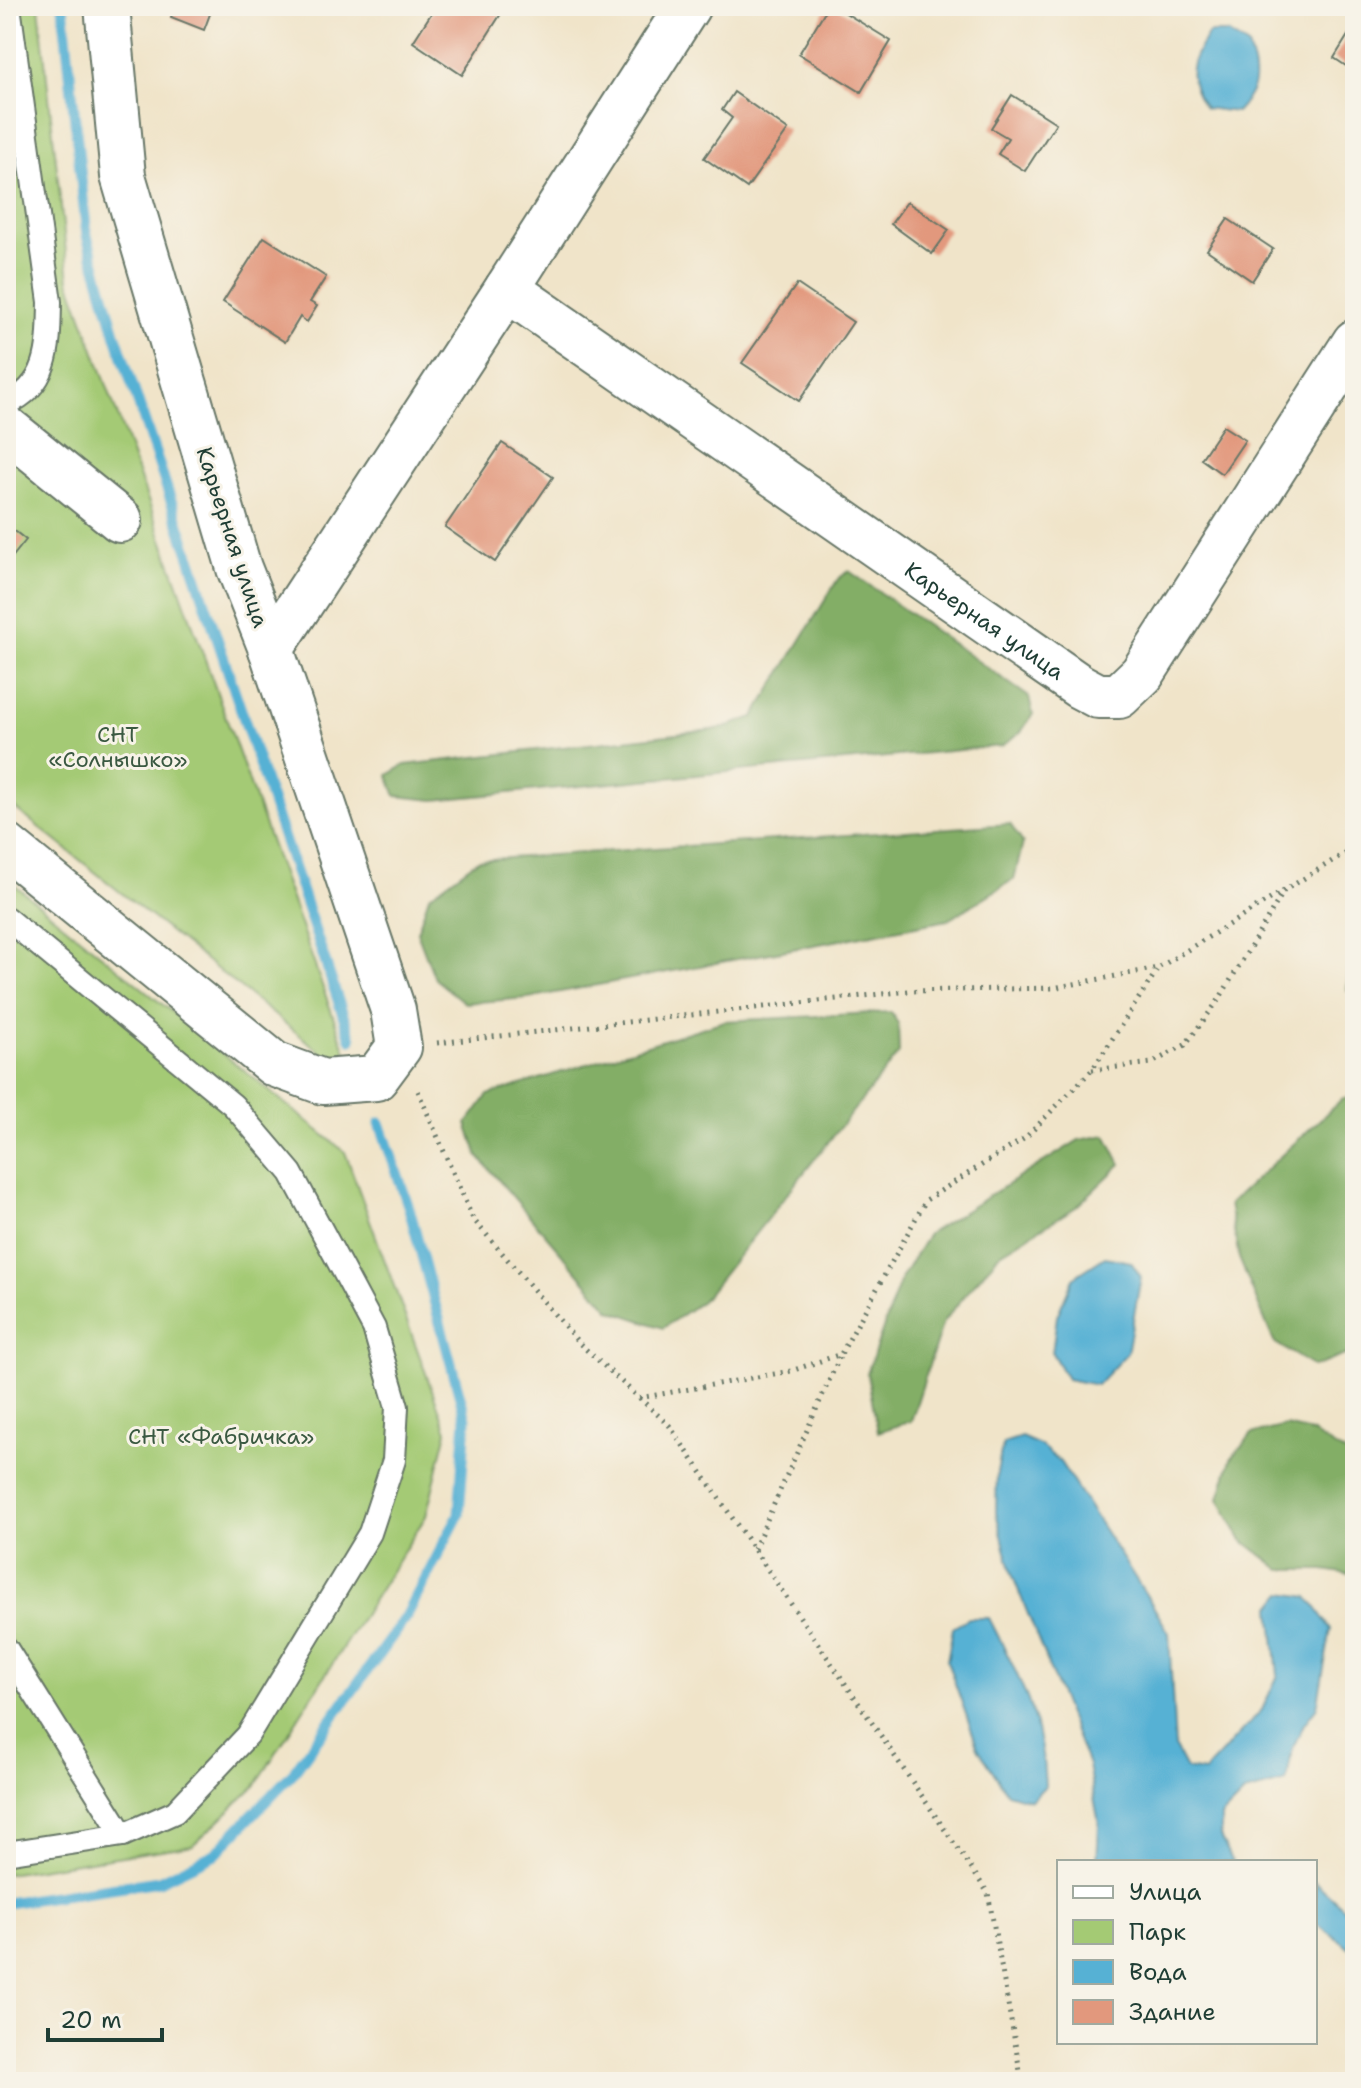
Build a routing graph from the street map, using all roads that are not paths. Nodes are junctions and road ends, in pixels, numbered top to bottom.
1 (9, 6) edge
2 (107, 6) edge
3 (688, 6) edge
4 (507, 289) junction
5 (1355, 342) edge
6 (6, 404) edge
7 (6, 428) edge
8 (120, 520) dead end
9 (271, 649) junction
10 (6, 846) edge
11 (6, 918) edge
12 (6, 1648) edge
13 (123, 1835) junction
14 (6, 1853) edge

1 - 6 lane
2 - 9 street, Карьерная улица
3 - 4 street, Карьерная улица
4 - 5 street, Карьерная улица
4 - 9 street, Карьерная улица
7 - 8 street
9 - 10 street
11 - 13 lane
12 - 13 lane
13 - 14 lane

